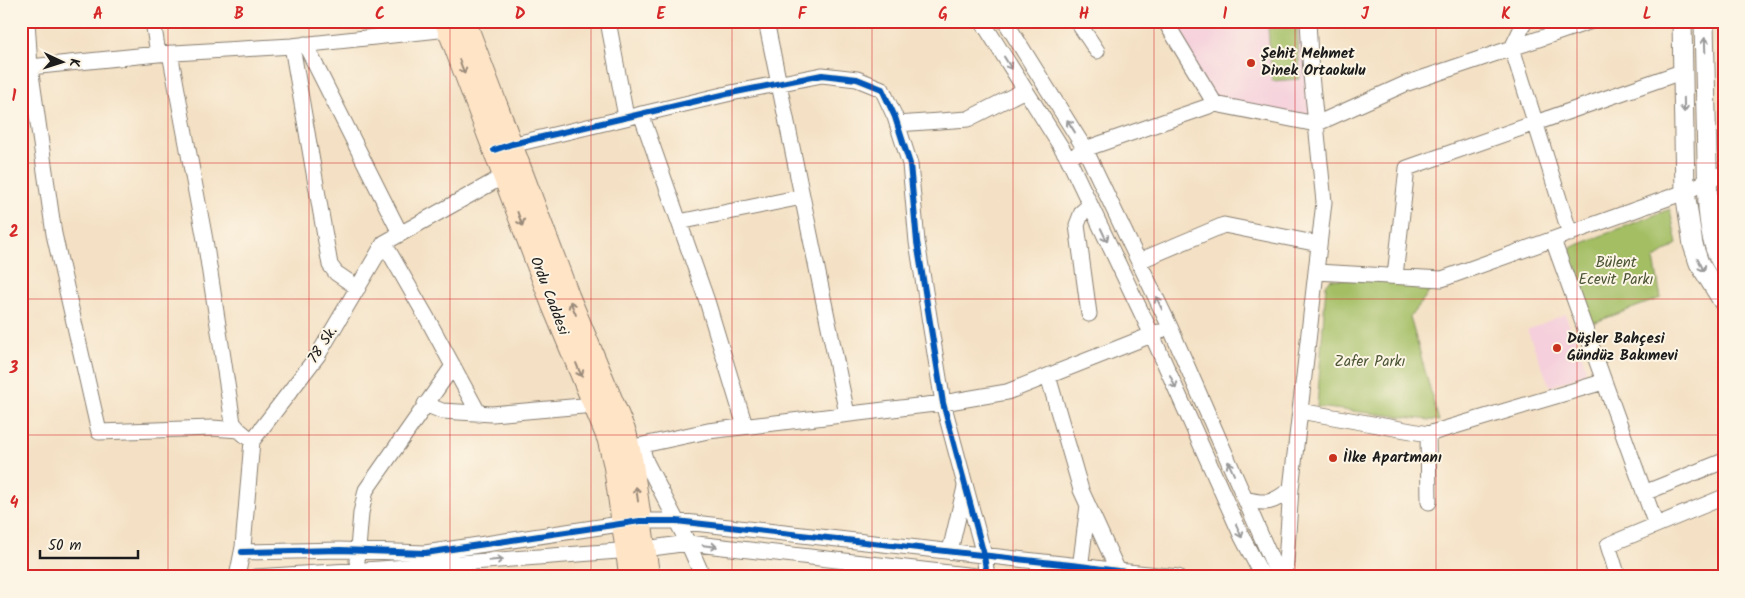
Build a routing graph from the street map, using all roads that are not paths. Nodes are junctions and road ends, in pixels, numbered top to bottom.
1 (27, 21) edge
2 (153, 21) edge
3 (608, 21) edge
4 (766, 21) edge
5 (982, 21) edge
6 (1005, 21) edge
7 (1078, 21) edge
8 (1165, 21) edge
9 (1308, 21) edge
10 (1525, 21) edge
11 (1592, 21) edge
12 (1682, 21) edge
13 (1704, 21) edge
14 (452, 24) edge
15 (299, 45) junction
16 (1512, 48) junction
17 (1097, 51) dead end
18 (164, 53) junction
19 (26, 68) edge
20 (1684, 71) junction
21 (779, 83) junction
22 (1025, 90) junction
23 (1215, 104) junction
24 (641, 114) junction
25 (626, 117) junction
26 (897, 124) junction
27 (1316, 124) junction
28 (1534, 124) junction
29 (503, 147) junction
30 (1085, 149) junction
31 (1068, 158) junction
32 (512, 171) junction
33 (1716, 176) edge
34 (1685, 192) junction
35 (802, 197) junction
36 (1090, 205) junction
37 (679, 222) junction
38 (400, 233) junction
39 (1570, 234) junction
40 (1553, 240) junction
41 (384, 242) junction
42 (1319, 244) junction
43 (1139, 261) junction
44 (1724, 266) edge
45 (1316, 272) junction
46 (1395, 276) junction
47 (358, 288) junction
48 (1724, 303) edge
49 (1090, 314) dead end
50 (1170, 327) junction
51 (1152, 335) junction
52 (453, 366) junction
53 (1048, 376) junction
54 (1603, 382) junction
55 (943, 403) junction
56 (425, 404) junction
57 (594, 405) junction
58 (1300, 412) junction
59 (479, 414) junction
60 (848, 414) junction
61 (745, 426) junction
62 (239, 430) junction
63 (1428, 434) junction
64 (252, 441) junction
65 (635, 447) junction
66 (1724, 461) edge
67 (966, 486) junction
68 (1291, 489) junction
69 (1644, 493) junction
70 (1724, 497) edge
71 (1245, 499) junction
72 (1429, 502) dead end
73 (1089, 503) junction
74 (676, 521) junction
75 (631, 523) junction
76 (1656, 525) junction
77 (688, 543) junction
78 (635, 549) junction
79 (358, 551) junction
80 (950, 551) junction
81 (242, 552) junction
82 (984, 555) junction
83 (1080, 571) edge
84 (356, 574) edge
85 (1117, 574) edge
86 (237, 577) edge
87 (256, 577) edge
88 (630, 577) edge
89 (649, 577) edge
90 (703, 577) edge
91 (985, 577) edge
92 (1178, 577) edge
93 (1263, 577) edge
94 (1279, 577) edge
95 (1285, 577) edge
96 (1618, 577) edge

1 - 19 street
2 - 18 street
3 - 25 street
4 - 21 street
5 -> 22 street
30 -> 6 street
7 - 17 street
8 - 23 street
9 - 27 street
10 - 16 street
11 - 16 street
12 - 20 street
33 -> 13 street
14 - 15 street
14 - 29 main road, Ordu Caddesi
15 - 18 street
15 - 38 street
15 - 47 street
16 - 27 street
16 - 28 street
18 - 19 street
18 - 62 street
19 - 62 street
20 - 28 street
20 -> 34 street
21 - 24 street
21 - 26 street
21 - 35 street
22 - 26 street
22 - 31 street
23 - 27 street
23 - 30 street
24 - 25 street
24 - 37 street
25 - 29 street
26 - 55 street
27 - 42 street
28 - 39 street
28 - 46 street
29 - 32 main road, Ordu Caddesi
30 - 31 street
30 - 43 street
31 - 36 street
32 - 38 street
32 -> 57 main road, Ordu Caddesi
65 -> 32 main road, Ordu Caddesi
33 - 34 street
33 - 44 street
34 - 39 street
34 -> 48 street
35 - 37 street
35 - 60 street
36 - 49 street
36 -> 51 street
37 - 61 street
38 - 41 street
39 - 40 street
40 - 46 street
40 - 54 street
41 - 47 street, 78 Sk.
41 - 52 street
42 - 43 street
42 - 45 street
50 -> 43 street
45 - 46 street
45 - 58 street
47 - 64 street, 78 Sk.
50 - 51 street
71 -> 50 street
51 - 53 street
51 -> 93 street
52 - 56 street
52 - 59 street
53 - 55 street
53 - 73 street
54 - 63 street
54 - 69 street
55 - 60 street
55 - 67 street
56 - 59 street
56 - 79 street
57 - 59 street
57 - 75 main road, Ordu Caddesi
58 - 63 street
58 - 68 street
60 - 61 street
61 - 65 street
62 - 64 street
63 - 72 street
64 - 81 street
65 - 74 street
75 -> 65 main road, Ordu Caddesi
66 - 69 street
67 - 80 street
67 - 82 street
68 - 71 street
68 - 95 street
69 - 76 street
70 - 76 street
71 - 94 street
73 - 83 street
73 - 85 street
74 - 75 street
74 - 77 street
74 - 80 street
75 - 78 main road, Ordu Caddesi
75 - 79 street
76 - 96 street
77 - 78 street
77 - 90 street
77 -> 91 street
84 -> 78 street
78 - 88 main road, Ordu Caddesi
78 - 89 main road, Ordu Caddesi
79 - 81 street
79 - 84 street
80 - 82 street
81 - 86 street
82 - 83 street
82 - 91 street
83 - 85 street
84 - 87 street
85 - 92 street

